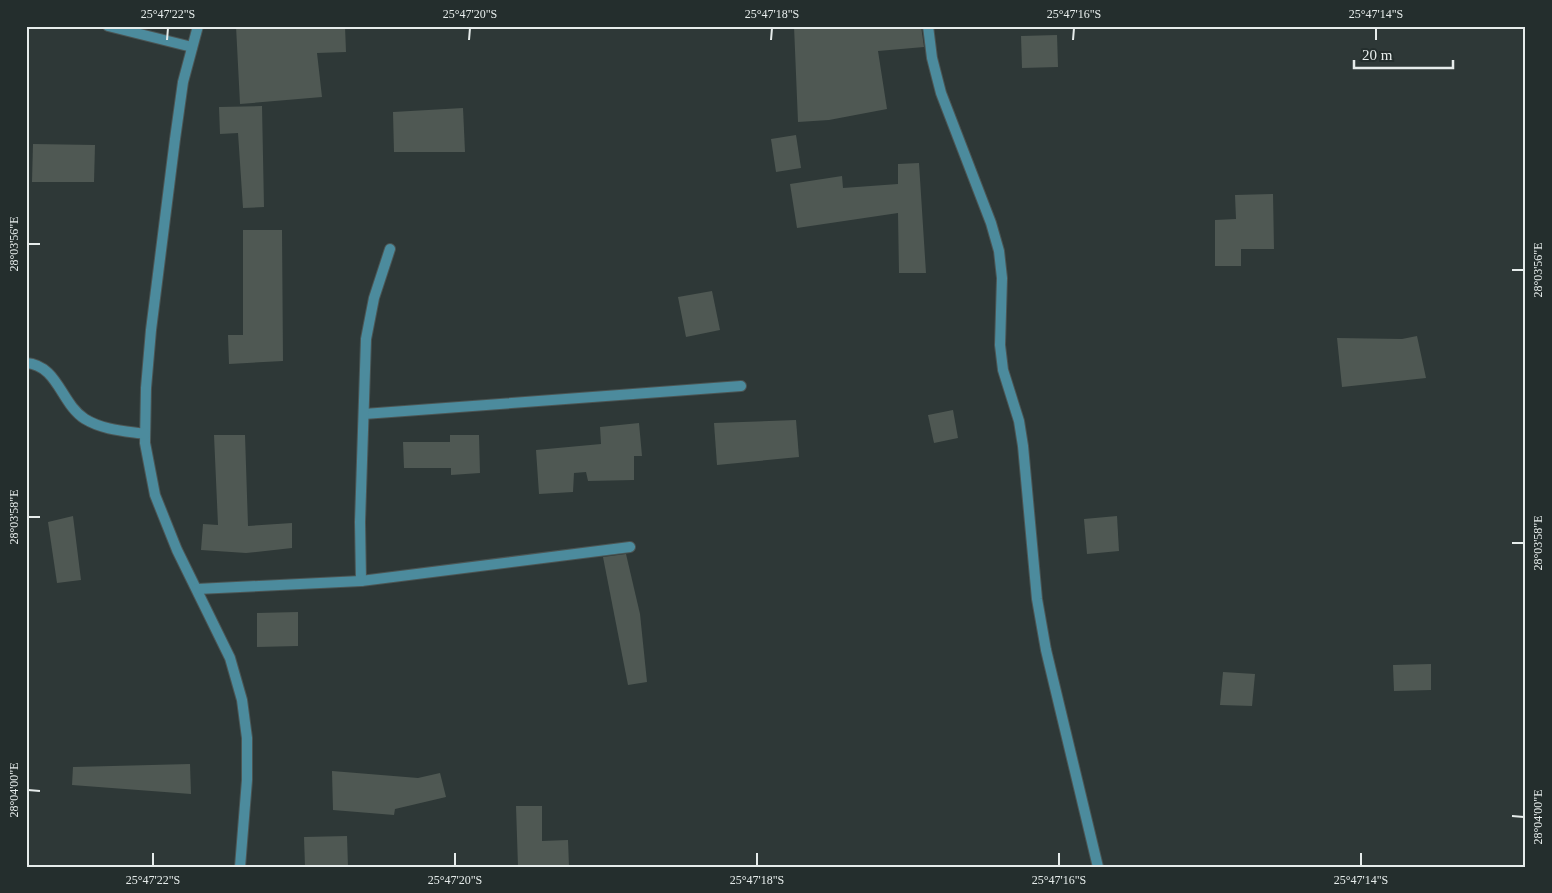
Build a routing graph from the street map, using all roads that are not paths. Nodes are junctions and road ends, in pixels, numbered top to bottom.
1 (108, 26) edge
2 (198, 26) edge
3 (928, 26) edge
4 (192, 47) junction
5 (390, 249) dead end
6 (26, 363) edge
7 (741, 386) dead end
8 (364, 414) junction
9 (145, 434) junction
10 (630, 547) dead end
11 (361, 581) junction
12 (197, 589) junction
13 (240, 867) edge
14 (1098, 867) edge

1 - 4 street
2 - 4 street
3 - 14 street
4 - 9 street
5 - 8 street
6 - 9 street
7 - 8 street
8 - 11 street
9 - 12 street
10 - 11 street
11 - 12 street
12 - 13 street

